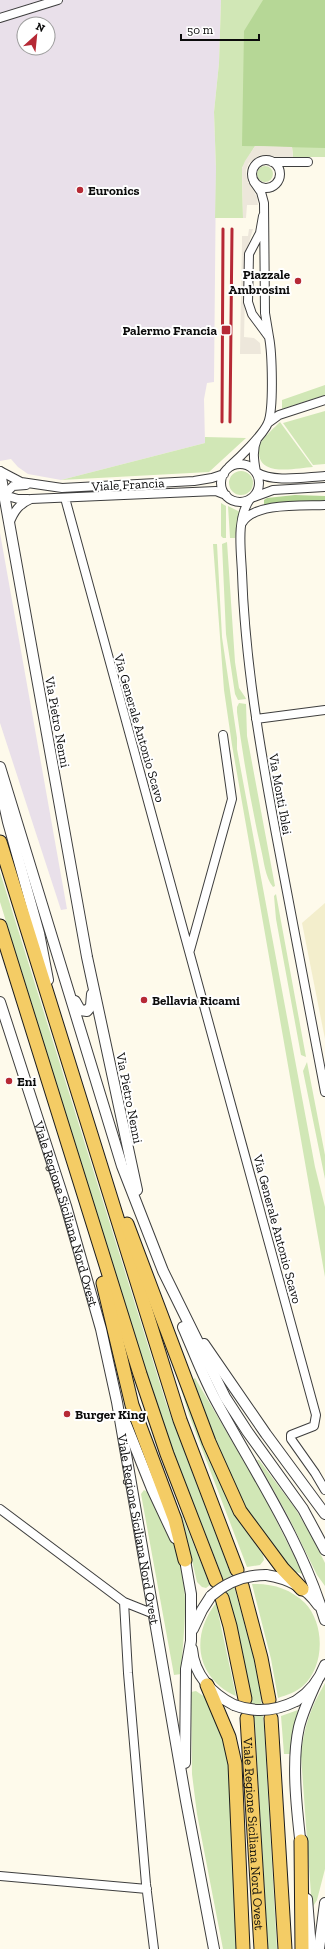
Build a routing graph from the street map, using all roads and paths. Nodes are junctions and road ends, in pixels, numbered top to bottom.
1 (58, 0) edge
2 (0, 18) edge
3 (272, 162) junction
4 (294, 162) junction
5 (308, 162) dead end
6 (279, 171) junction
7 (254, 182) junction
8 (274, 185) junction
9 (264, 204) junction
10 (264, 216) junction
11 (268, 337) junction
12 (325, 400) edge
13 (268, 423) junction
14 (260, 435) junction
15 (227, 470) junction
16 (0, 472) edge
17 (256, 472) junction
18 (325, 476) edge
19 (30, 485) junction
20 (325, 487) edge
21 (4, 495) junction
22 (226, 495) junction
23 (65, 498) junction
24 (252, 498) junction
25 (31, 499) junction
26 (325, 505) edge
27 (242, 523) junction
28 (9, 524) junction
29 (325, 710) edge
30 (256, 719) junction
31 (223, 735) dead end
32 (0, 767) edge
33 (0, 786) edge
34 (0, 842) edge
35 (0, 926) edge
36 (190, 951) junction
37 (91, 976) junction
38 (68, 988) junction
39 (0, 1002) edge
40 (60, 1039) junction
41 (325, 1092) edge
42 (85, 1117) junction
43 (62, 1125) junction
44 (145, 1225) junction
45 (163, 1271) junction
46 (186, 1318) junction
47 (117, 1402) junction
48 (325, 1490) edge
49 (0, 1510) edge
50 (325, 1514) edge
51 (325, 1550) edge
52 (186, 1560) junction
53 (237, 1570) dead end
54 (216, 1581) dead end
55 (242, 1586) dead end
56 (217, 1597) junction
57 (314, 1598) edge
58 (124, 1602) junction
59 (154, 1614) junction
60 (325, 1620) edge
61 (191, 1641) junction
62 (322, 1672) edge
63 (206, 1685) junction
64 (269, 1700) dead end
65 (240, 1702) junction
66 (247, 1718) dead end
67 (271, 1718) dead end
68 (186, 1801) junction
69 (300, 1841) junction
70 (0, 1876) edge
71 (147, 1889) junction
72 (325, 1903) edge
73 (325, 1945) edge
74 (154, 1949) edge
75 (214, 1949) edge
76 (243, 1949) edge
77 (261, 1949) edge
78 (285, 1949) edge
79 (302, 1949) edge
80 (311, 1949) edge
81 (319, 1949) edge
82 (324, 1949) edge

1 - 2 street
3 - 4 street
3 - 6 street
3 - 7 street
4 - 5 street
4 - 6 street
6 - 8 street
7 - 8 street
7 - 9 street
8 - 9 street
9 - 10 street
10 - 11 street
10 - 11 street
11 - 13 street
12 - 13 street
13 - 14 street
14 - 15 street
14 - 17 street
15 - 17 street
15 - 19 street, Viale Francia
15 - 22 street
16 - 19 street, Viale Francia
16 - 21 street, Via Pietro Nenni
17 - 18 street
17 - 24 street
19 - 21 street, Viale Francia
20 - 24 street
21 - 25 street, Viale Francia
21 - 28 street, Via Pietro Nenni
22 - 23 street, Viale Francia
22 - 24 street
23 - 25 street, Viale Francia
23 - 36 street, Via Generale Antonio Scavo
24 - 27 street, Via Monti Iblei
25 - 28 street
26 - 27 street
27 - 30 street, Via Monti Iblei
28 - 37 street, Via Pietro Nenni
29 - 30 street
30 - 41 street, Via Monti Iblei
31 - 36 street
32 - 38 street
33 - 40 street
34 - 40 main road
35 - 43 main road, Viale Regione Siciliana Nord Ovest
36 - 48 street, Via Generale Antonio Scavo
37 - 38 street, Via Pietro Nenni
37 - 44 street, Via Pietro Nenni
38 - 44 street
39 - 47 street, Viale Regione Siciliana Nord Ovest
40 - 42 main road
42 - 53 main road
42 - 57 main road
43 - 52 main road
43 - 54 main road, Viale Regione Siciliana Nord Ovest
44 - 45 street
45 - 46 street
45 - 57 street
46 - 50 street
46 - 51 street
47 - 52 street
47 - 59 street, Viale Regione Siciliana Nord Ovest
49 - 58 street
52 - 61 street
55 - 64 main road
56 - 57 street, bridge
56 - 61 street
56 - 65 main road
57 - 60 street
58 - 59 street
58 - 71 street
59 - 68 street, Viale Regione Siciliana Nord Ovest
61 - 63 street
61 - 68 street
62 - 65 street, bridge
62 - 69 street
63 - 65 street
63 - 76 main road
66 - 77 main road, Viale Regione Siciliana Nord Ovest
67 - 78 main road, Viale Regione Siciliana Nord Ovest
68 - 75 street, Viale Regione Siciliana Nord Ovest
69 - 79 main road
69 - 80 street
70 - 71 street
71 - 74 street
72 - 81 street
73 - 82 street

